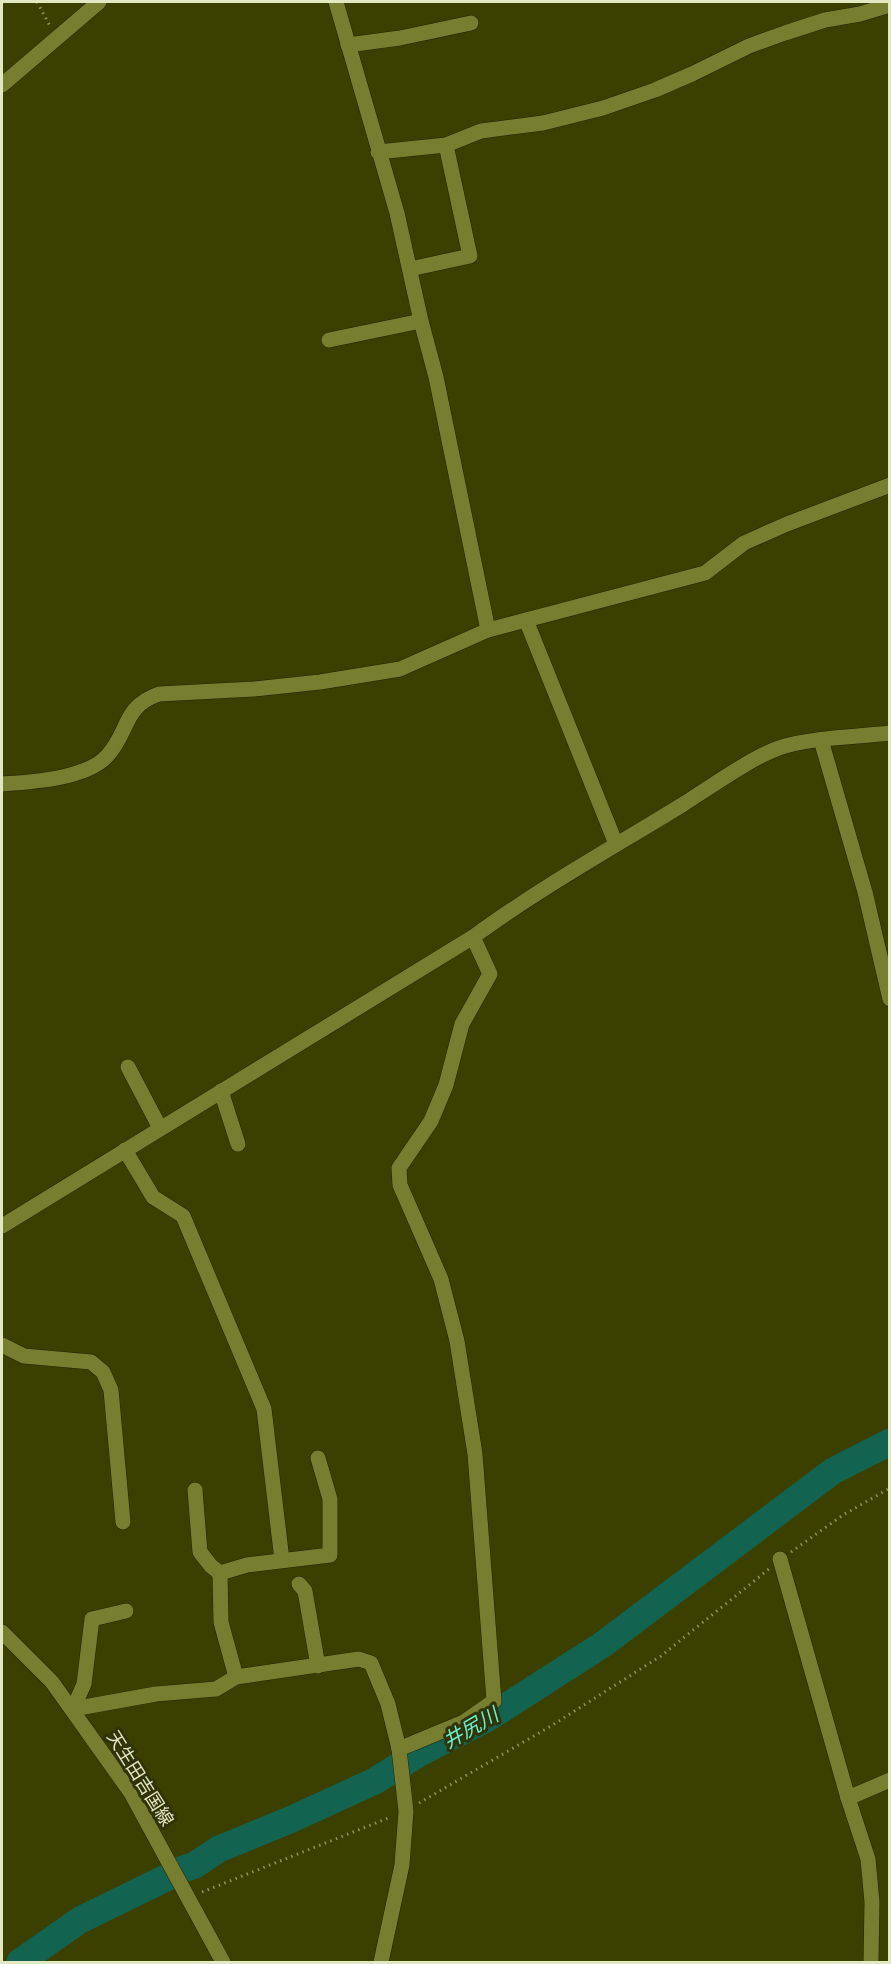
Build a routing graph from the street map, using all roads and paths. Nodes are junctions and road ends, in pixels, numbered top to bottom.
1 (37, 2) edge
2 (99, 2) edge
3 (336, 2) edge
4 (890, 5) edge
5 (471, 23) dead end
6 (56, 37) junction
7 (348, 45) junction
8 (2, 85) edge
9 (446, 145) junction
10 (378, 152) junction
11 (410, 269) junction
12 (420, 321) junction
13 (329, 340) dead end
14 (890, 485) edge
15 (526, 620) junction
16 (488, 630) junction
17 (890, 734) edge
18 (821, 740) junction
19 (2, 784) edge
20 (616, 844) junction
21 (473, 937) junction
22 (890, 999) edge
23 (128, 1067) dead end
24 (220, 1091) junction
25 (160, 1128) junction
26 (238, 1144) dead end
27 (125, 1150) junction
28 (2, 1226) edge
29 (2, 1345) edge
30 (318, 1458) dead end
31 (890, 1488) edge
32 (195, 1491) dead end
33 (123, 1522) dead end
34 (780, 1559) junction
35 (282, 1560) junction
36 (220, 1573) junction
37 (299, 1584) dead end
38 (126, 1611) dead end
39 (2, 1632) edge
40 (318, 1666) junction
41 (236, 1677) junction
42 (73, 1709) junction
43 (399, 1751) junction
44 (890, 1780) edge
45 (848, 1798) junction
46 (406, 1811) junction
47 (189, 1898) junction
48 (223, 1962) edge
49 (381, 1962) edge
50 (870, 1962) edge

1 - 6 path
2 - 6 street
3 - 7 street
4 - 9 street
5 - 7 street
6 - 8 street
7 - 10 street
9 - 10 street
9 - 11 street
10 - 11 street
11 - 12 street
12 - 13 street
12 - 16 street
14 - 15 street
15 - 16 street
15 - 20 street
16 - 19 street
17 - 18 street
18 - 20 street
18 - 22 street
20 - 21 street
21 - 24 street
21 - 43 street
23 - 25 street
24 - 25 street
24 - 26 street
25 - 27 street
27 - 28 street
27 - 35 street
29 - 33 street
30 - 35 street
31 - 34 path
32 - 36 street
34 - 45 street
34 - 46 path
35 - 36 street
36 - 41 street
37 - 40 street
38 - 42 street
39 - 42 street, 天生田吉国線
40 - 41 street
40 - 43 street
41 - 42 street
42 - 47 street, 天生田吉国線
43 - 46 street
44 - 45 street
45 - 50 street
46 - 47 path
46 - 49 street
47 - 48 street, 天生田吉国線

